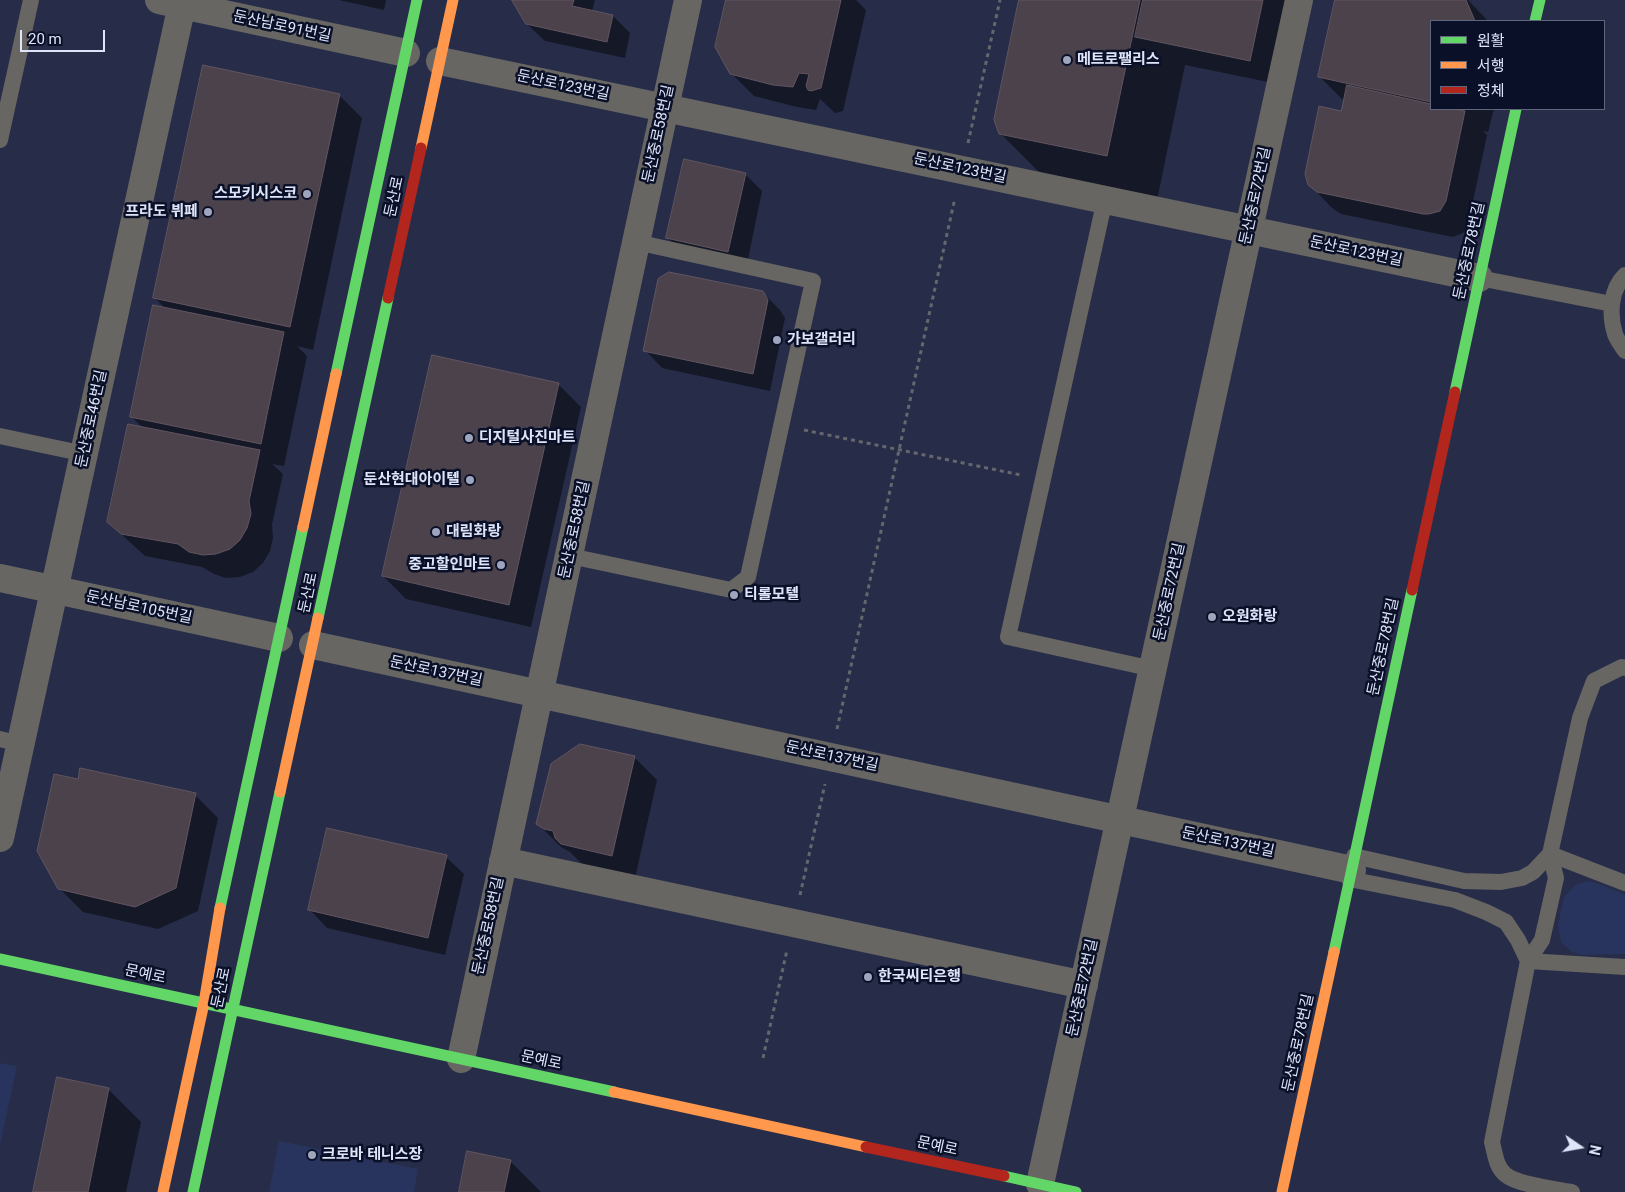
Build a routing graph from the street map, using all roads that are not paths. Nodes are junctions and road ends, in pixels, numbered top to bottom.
1 (31, 0) edge
2 (417, 0) edge
3 (453, 0) edge
4 (688, 0) edge
5 (1300, 0) edge
6 (1540, 0) edge
7 (175, 2) edge
8 (1536, 20) edge
9 (406, 53) junction
10 (440, 61) junction
11 (665, 108) junction
12 (1516, 110) edge
13 (0, 140) edge
14 (1105, 199) junction
15 (1249, 230) junction
16 (636, 242) junction
17 (1625, 275) edge
18 (1479, 278) junction
19 (1612, 304) junction
20 (1625, 351) edge
21 (0, 436) edge
22 (85, 454) junction
23 (570, 556) junction
24 (0, 578) edge
25 (54, 590) junction
26 (279, 638) junction
27 (313, 645) junction
28 (1625, 668) edge
29 (1153, 669) junction
30 (539, 694) junction
31 (10, 742) edge
32 (1120, 820) junction
33 (0, 838) edge
34 (1550, 854) junction
35 (503, 861) junction
36 (1352, 868) junction
37 (1625, 882) edge
38 (0, 959) edge
39 (1528, 961) junction
40 (1625, 967) edge
41 (1084, 985) junction
42 (204, 1003) junction
43 (232, 1009) junction
44 (461, 1059) junction
45 (1040, 1184) junction
46 (163, 1192) edge
47 (193, 1192) edge
48 (1076, 1192) edge
49 (1282, 1192) edge
50 (1572, 1192) edge

1 - 13 lane
2 - 9 main road, 둔산로
3 - 10 main road, 둔산로
4 - 11 street, 둔산중로58번길
5 - 15 street, 둔산중로72번길
6 - 8 main road
7 - 9 street, 둔산남로91번길
7 - 22 street, 둔산중로46번길
9 - 26 main road, 둔산로
10 - 11 street, 둔산로123번길
10 - 27 main road, 둔산로
11 - 14 street, 둔산로123번길
11 - 16 street, 둔산중로58번길
12 - 18 main road, 둔산중로78번길
14 - 15 street, 둔산로123번길
14 - 29 lane
15 - 18 street, 둔산로123번길
15 - 29 street, 둔산중로72번길
16 - 23 street, 둔산중로58번길
16 - 23 lane
17 - 19 lane
18 - 19 lane
18 - 36 main road, 둔산중로78번길
19 - 20 lane
21 - 22 lane
22 - 25 street, 둔산중로46번길
23 - 30 street, 둔산중로58번길
24 - 25 street, 둔산남로105번길
25 - 26 street, 둔산남로105번길
25 - 31 street, 둔산중로46번길
26 - 42 main road, 둔산로
27 - 30 street, 둔산로137번길
27 - 43 main road, 둔산로
28 - 34 lane
29 - 32 street, 둔산중로72번길
30 - 32 street, 둔산로137번길
30 - 35 street, 둔산중로58번길
31 - 33 street, 둔산중로46번길
32 - 36 street, 둔산로137번길
32 - 41 street, 둔산중로72번길
34 - 36 lane
34 - 37 lane
34 - 39 lane
35 - 41 street
35 - 44 street, 둔산중로58번길
36 - 39 lane
36 - 49 main road, 둔산중로78번길
38 - 42 main road, 문예로
39 - 40 lane
39 - 50 lane
41 - 45 street, 둔산중로72번길
42 - 43 main road, 문예로
42 - 46 main road, 둔산로
43 - 44 main road, 문예로
43 - 47 main road, 둔산로
44 - 45 main road, 문예로
45 - 48 main road, 문예로

